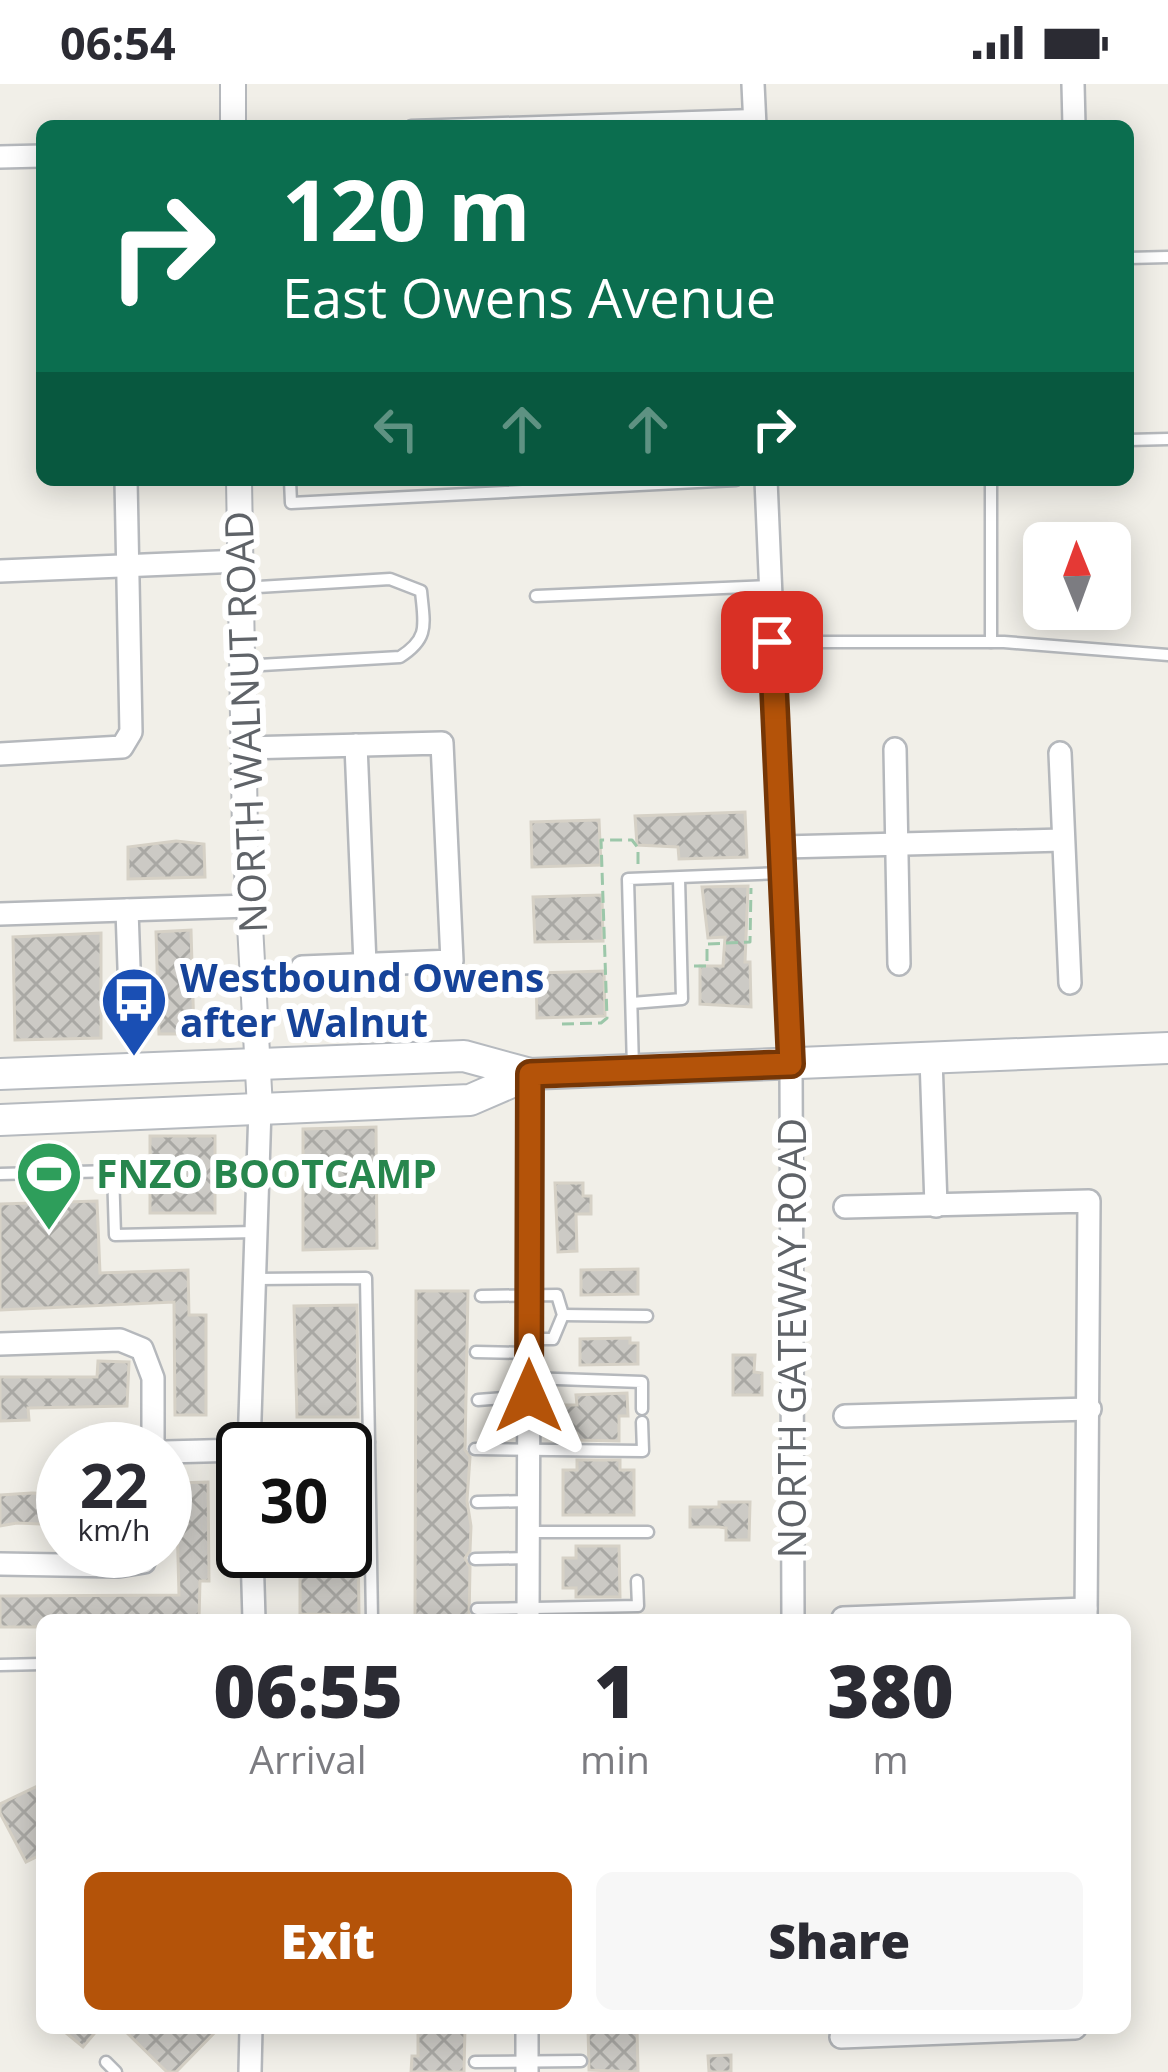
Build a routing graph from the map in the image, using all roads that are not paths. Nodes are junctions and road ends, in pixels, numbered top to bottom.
1 (232, 84) edge
2 (753, 84) edge
3 (1073, 84) edge
4 (233, 120) edge
5 (754, 120) edge
6 (1074, 120) edge
7 (36, 156) edge
8 (0, 157) edge
9 (1168, 256) edge
10 (1134, 258) edge
11 (1168, 439) edge
12 (1134, 440) edge
13 (126, 486) edge
14 (239, 486) edge
15 (290, 486) edge
16 (448, 486) edge
17 (566, 486) edge
18 (766, 486) edge
19 (991, 486) edge
20 (448, 496) junction
21 (241, 561) junction
22 (129, 566) junction
23 (0, 572) edge
24 (769, 586) junction
25 (241, 588) junction
26 (536, 596) dead end
27 (772, 642) junction
28 (991, 642) junction
29 (1168, 656) edge
30 (242, 666) junction
31 (356, 745) junction
32 (244, 748) junction
33 (895, 749) dead end
34 (1060, 753) dead end
35 (0, 754) edge
36 (1063, 840) junction
37 (896, 843) junction
38 (783, 847) junction
39 (784, 873) junction
40 (679, 878) junction
41 (250, 906) junction
42 (127, 910) junction
43 (0, 914) edge
44 (365, 964) junction
45 (899, 964) dead end
46 (302, 967) dead end
47 (1070, 983) dead end
48 (632, 1004) junction
49 (131, 1024) dead end
50 (1168, 1048) edge
51 (931, 1058) junction
52 (258, 1064) junction
53 (791, 1064) junction
54 (633, 1070) junction
55 (0, 1074) edge
56 (530, 1074) junction
57 (260, 1108) junction
58 (0, 1120) edge
59 (0, 1174) edge
60 (936, 1206) junction
61 (845, 1208) dead end
62 (255, 1232) junction
63 (255, 1280) junction
64 (530, 1293) junction
65 (481, 1296) dead end
66 (563, 1315) junction
67 (647, 1316) dead end
68 (0, 1344) edge
69 (529, 1346) junction
70 (476, 1352) dead end
71 (529, 1387) junction
72 (478, 1400) dead end
73 (1090, 1409) junction
74 (845, 1416) dead end
75 (153, 1422) edge
76 (249, 1422) edge
77 (369, 1422) edge
78 (528, 1448) junction
79 (475, 1449) dead end
80 (529, 1501) junction
81 (477, 1502) dead end
82 (529, 1532) junction
83 (648, 1532) dead end
84 (475, 1558) dead end
85 (529, 1558) junction
86 (0, 1564) edge
87 (36, 1565) edge
88 (253, 1578) edge
89 (371, 1578) edge
90 (637, 1581) dead end
91 (477, 1609) dead end
92 (254, 1614) edge
93 (372, 1614) edge
94 (528, 1614) edge
95 (793, 1614) edge
96 (1086, 1614) edge
97 (36, 1664) edge
98 (0, 1665) edge
99 (251, 2034) edge
100 (527, 2034) edge
101 (919, 2034) edge
102 (841, 2037) dead end
103 (581, 2061) dead end
104 (106, 2062) dead end
105 (475, 2062) dead end
106 (527, 2067) edge
107 (116, 2072) edge
108 (250, 2072) edge

1 - 4 street
2 - 5 street
3 - 6 street
7 - 8 street
9 - 10 lane
11 - 12 lane
13 - 22 street
14 - 21 street, NORTH WALNUT ROAD
15 - 20 lane
16 - 20 lane
17 - 20 lane
18 - 24 street, NORTH GATEWAY ROAD
19 - 28 lane
21 - 22 street
21 - 25 street, NORTH WALNUT ROAD
22 - 23 street
22 - 35 street
24 - 26 lane
24 - 27 street, NORTH GATEWAY ROAD
25 - 30 street, NORTH WALNUT ROAD
25 - 30 lane
27 - 28 lane
27 - 38 street, NORTH GATEWAY ROAD
28 - 29 lane
30 - 32 street, NORTH WALNUT ROAD
31 - 32 street
31 - 44 street
31 - 44 street
32 - 41 street, NORTH WALNUT ROAD
33 - 37 street
34 - 36 street
36 - 37 street
36 - 47 street
37 - 38 street
37 - 45 street
38 - 39 street, NORTH GATEWAY ROAD
39 - 40 lane
39 - 53 street, NORTH GATEWAY ROAD
40 - 48 lane
40 - 48 lane
41 - 42 street
41 - 52 street, NORTH WALNUT ROAD
42 - 43 street
42 - 49 street
44 - 46 street
48 - 54 lane
50 - 51 main road
51 - 53 main road
51 - 60 street
52 - 55 main road
52 - 56 main road
52 - 57 street, NORTH WALNUT ROAD
53 - 54 main road
53 - 95 street, NORTH GATEWAY ROAD
54 - 56 main road
56 - 57 main road
56 - 64 street
57 - 58 main road
57 - 62 street
59 - 62 lane
60 - 61 street
60 - 73 street
62 - 63 street
63 - 76 street
63 - 77 lane
64 - 65 lane
64 - 66 lane
64 - 69 street
66 - 67 lane
66 - 69 lane
68 - 75 street
69 - 70 lane
69 - 71 street
71 - 72 lane
71 - 78 street
71 - 78 lane
73 - 74 street
73 - 96 street
78 - 79 lane
78 - 80 street
80 - 81 lane
80 - 82 street
82 - 83 lane
82 - 85 street
84 - 85 lane
85 - 94 street
86 - 87 street
88 - 92 street
89 - 93 lane
90 - 94 lane
91 - 94 lane
97 - 98 lane
99 - 108 street
100 - 106 street
101 - 102 street
103 - 106 lane
104 - 107 lane
105 - 106 lane

